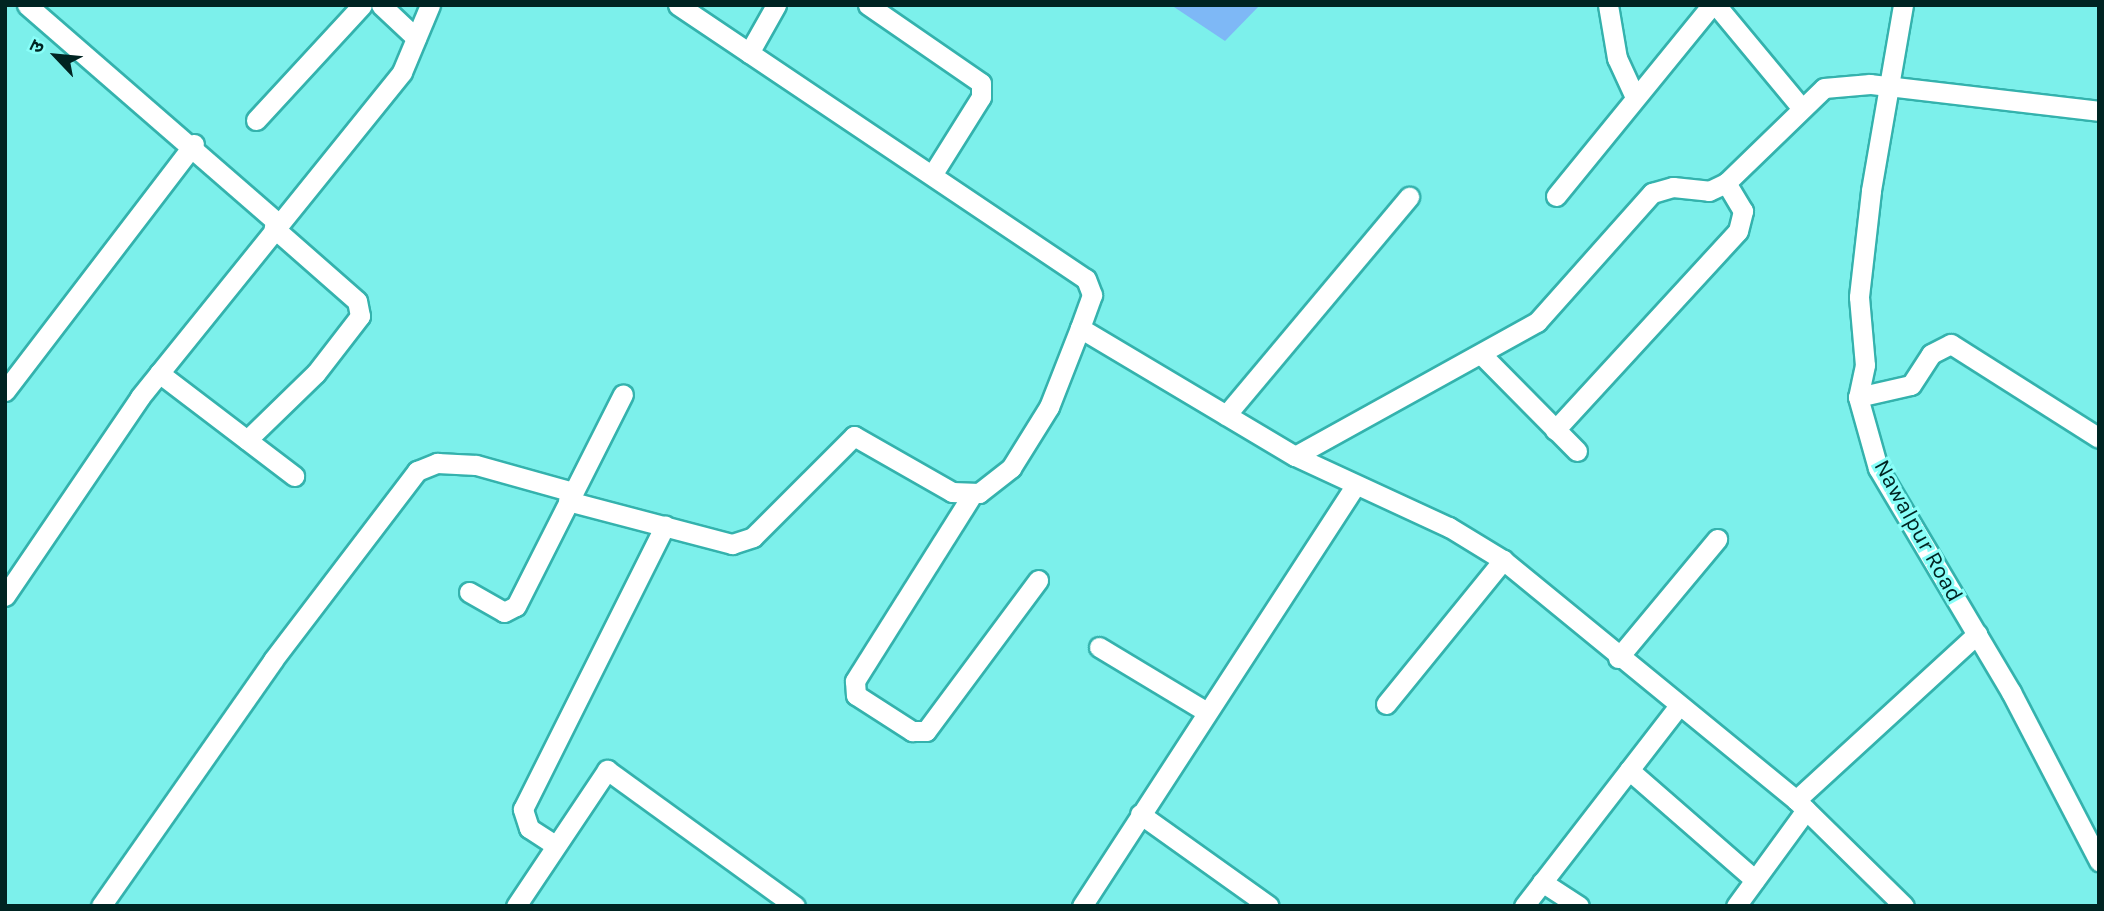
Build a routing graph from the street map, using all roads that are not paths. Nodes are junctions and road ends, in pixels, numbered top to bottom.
1 (27, 5) edge
2 (362, 5) edge
3 (382, 5) edge
4 (430, 5) edge
5 (678, 5) edge
6 (776, 5) edge
7 (868, 5) edge
8 (1608, 5) edge
9 (1714, 5) edge
10 (1903, 5) edge
11 (416, 38) junction
12 (750, 53) junction
13 (1887, 85) junction
14 (1634, 95) junction
15 (1800, 106) junction
16 (2099, 111) edge
17 (256, 120) dead end
18 (194, 144) junction
19 (932, 176) junction
20 (1726, 183) junction
21 (1556, 196) dead end
22 (1409, 197) dead end
23 (276, 225) junction
24 (1080, 328) junction
25 (1482, 355) junction
26 (159, 373) junction
27 (5, 391) edge
28 (623, 394) dead end
29 (1858, 397) junction
30 (1226, 415) junction
31 (1555, 430) junction
32 (2099, 438) edge
33 (247, 440) junction
34 (1577, 451) dead end
35 (1295, 456) junction
36 (293, 476) dead end
37 (1355, 486) junction
38 (972, 495) junction
39 (570, 496) junction
40 (665, 526) junction
41 (1717, 540) dead end
42 (1503, 560) junction
43 (1038, 580) dead end
44 (469, 592) dead end
45 (5, 596) edge
46 (1977, 634) junction
47 (1099, 647) dead end
48 (1618, 658) junction
49 (1385, 704) dead end
50 (1677, 708) junction
51 (1205, 711) junction
52 (1629, 770) junction
53 (1801, 805) junction
54 (1140, 814) junction
55 (555, 845) junction
56 (2099, 861) edge
57 (1755, 880) junction
58 (1542, 881) junction
59 (101, 906) edge
60 (516, 906) edge
61 (795, 906) edge
62 (1082, 906) edge
63 (1269, 906) edge
64 (1524, 906) edge
65 (1579, 906) edge
66 (1736, 906) edge
67 (1904, 906) edge

1 - 18 street
2 - 17 street
3 - 11 street
4 - 11 street
5 - 12 street
6 - 12 street
7 - 19 street
8 - 14 street
9 - 14 street
9 - 15 street
10 - 13 street, Nawalpur Road
11 - 23 street
12 - 19 street
13 - 15 street
13 - 16 street
13 - 29 street, Nawalpur Road
14 - 21 street
15 - 20 street
18 - 23 street
18 - 27 street
19 - 24 street
20 - 25 street
20 - 31 street
22 - 30 street
23 - 26 street
23 - 33 street
24 - 30 street
24 - 38 street
25 - 31 street
25 - 35 street
26 - 33 street
26 - 45 street
28 - 39 street
29 - 32 street
29 - 46 street, Nawalpur Road
30 - 35 street
31 - 34 street
33 - 36 street
35 - 37 street
37 - 42 street
37 - 51 street
38 - 40 street
38 - 43 street
39 - 40 street
39 - 44 street
39 - 59 street
40 - 55 street
41 - 48 street
42 - 48 street
42 - 49 street
46 - 53 street
46 - 56 street, Nawalpur Road
47 - 51 street
48 - 50 street
50 - 52 street
50 - 53 street
51 - 54 street
52 - 57 street
52 - 58 street
53 - 57 street
53 - 67 street
54 - 62 street
54 - 63 street
55 - 60 street
55 - 61 street
57 - 66 street
58 - 64 street
58 - 65 street

